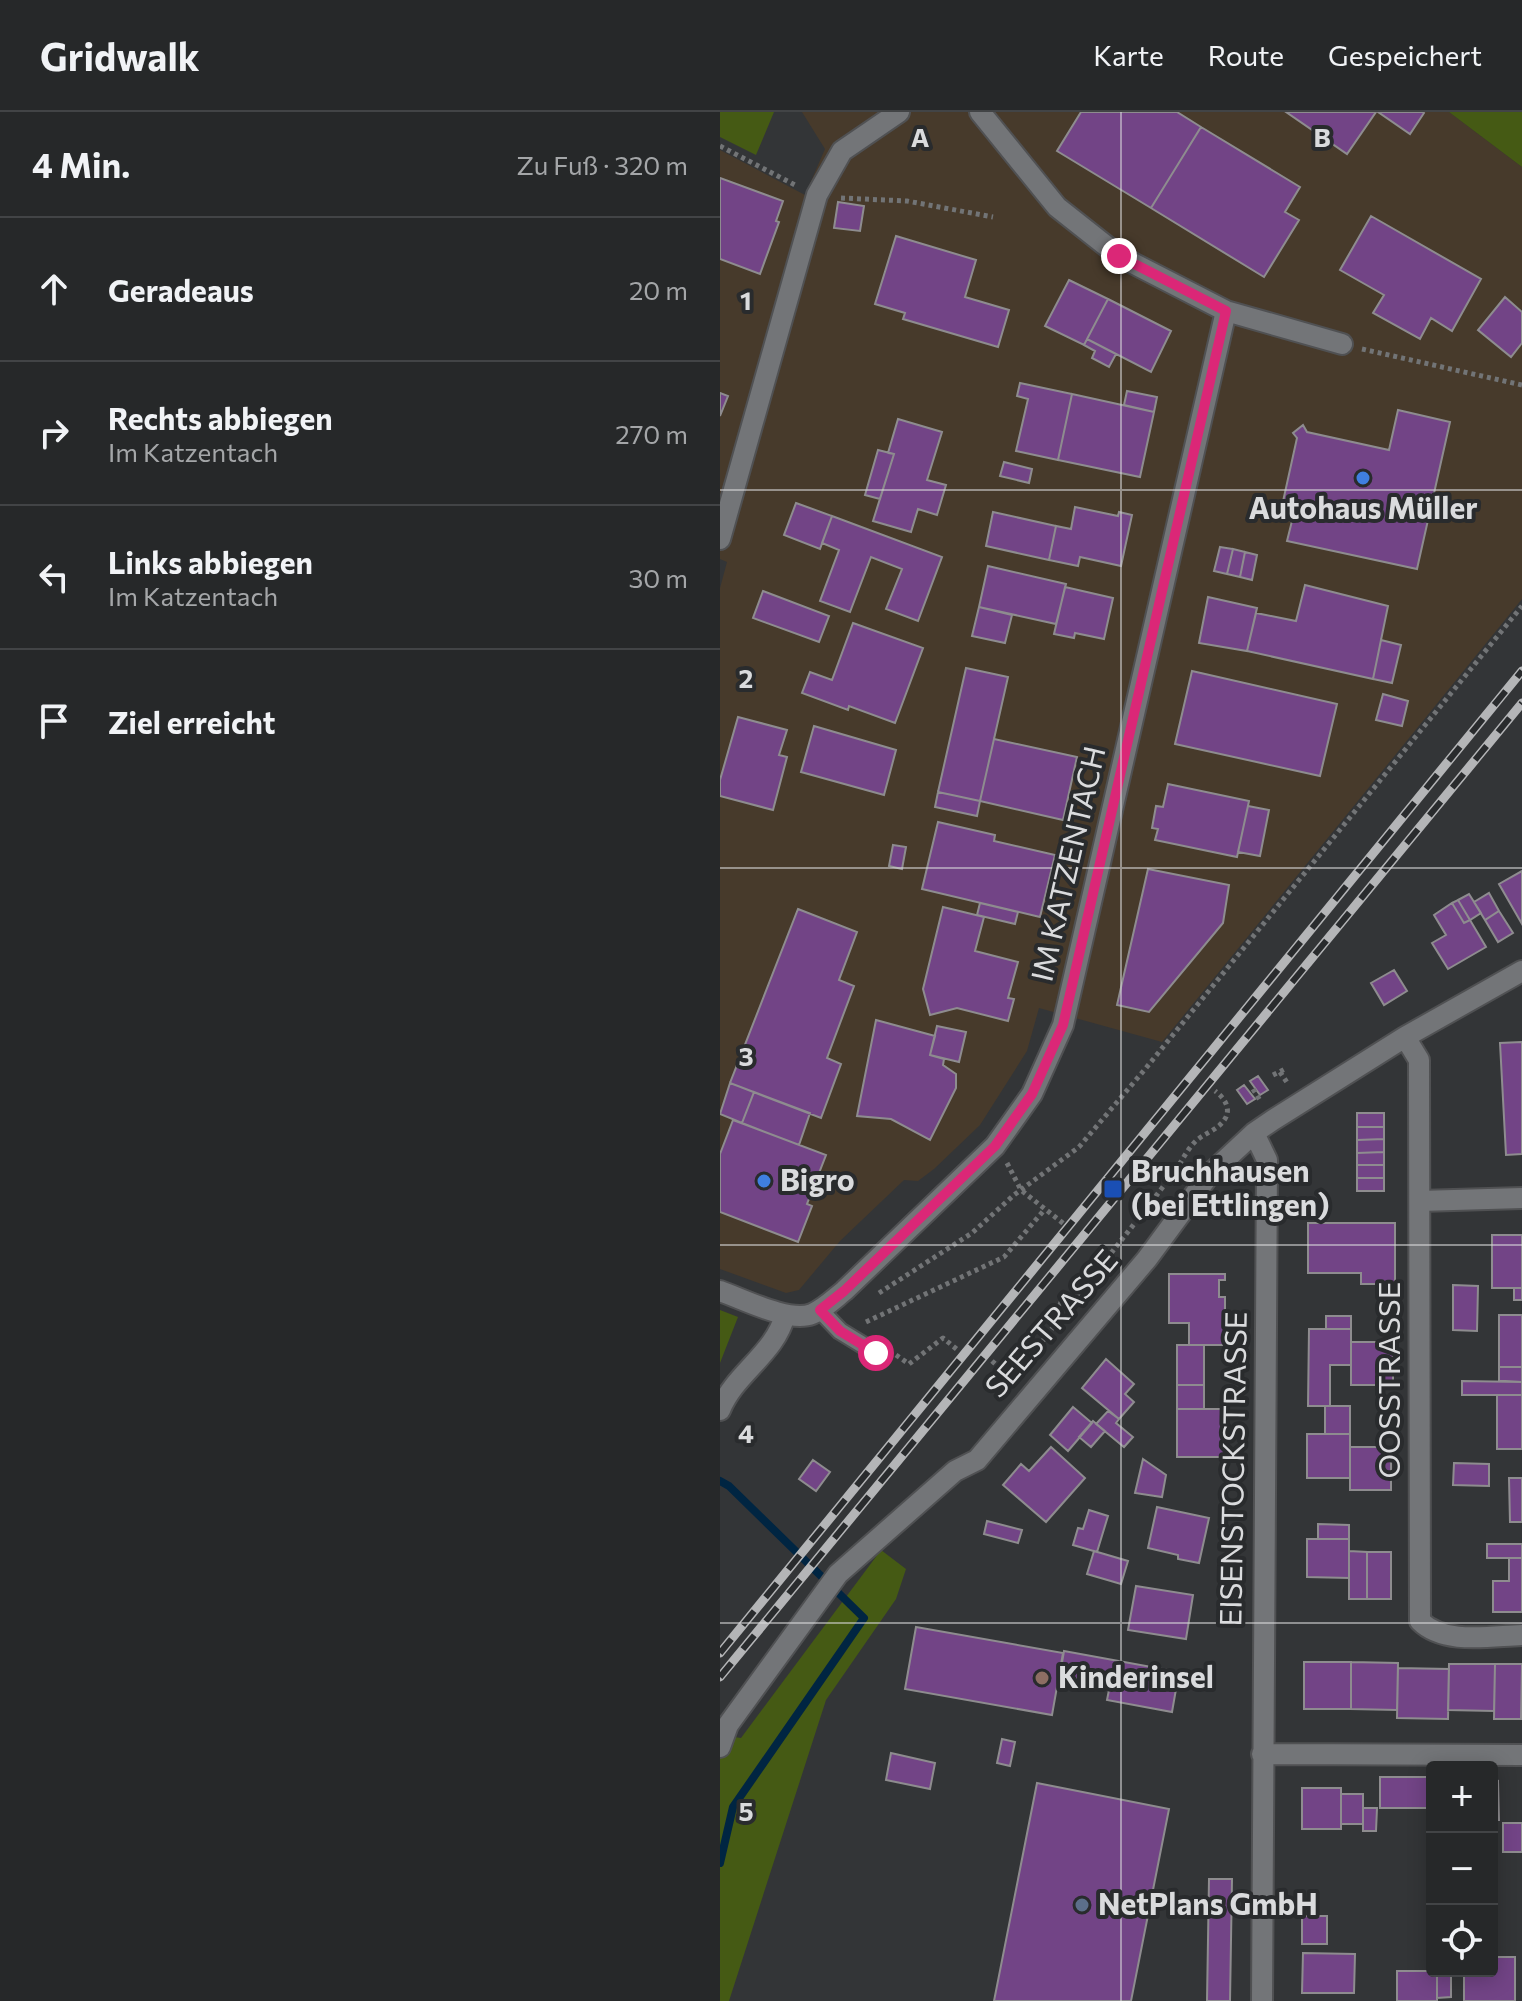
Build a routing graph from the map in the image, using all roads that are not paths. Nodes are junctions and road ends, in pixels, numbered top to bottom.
1 (899, 112) edge
2 (980, 112) edge
3 (1226, 311) junction
4 (1342, 344) road end
5 (720, 539) edge
6 (1522, 971) edge
7 (1405, 1037) junction
8 (1254, 1133) junction
9 (1522, 1198) edge
10 (1420, 1201) junction
11 (720, 1291) edge
12 (820, 1310) junction
13 (785, 1315) junction
14 (876, 1353) dead end
15 (720, 1410) edge
16 (1522, 1635) edge
17 (720, 1747) edge
18 (1262, 1754) junction
19 (1522, 1755) edge
20 (1262, 2001) edge

1 - 5 street
2 - 3 street
3 - 4 street
3 - 12 street, IM KATZENTACH
6 - 7 street, SEESTRASSE
7 - 8 street, SEESTRASSE
7 - 10 street, OOSSTRASSE
8 - 17 street, SEESTRASSE
8 - 18 street, EISENSTOCKSTRASSE
9 - 10 street
10 - 16 street, OOSSTRASSE
11 - 13 street
12 - 13 street
12 - 14 lane
13 - 15 street
18 - 19 street
18 - 20 street, EISENSTOCKSTRASSE

